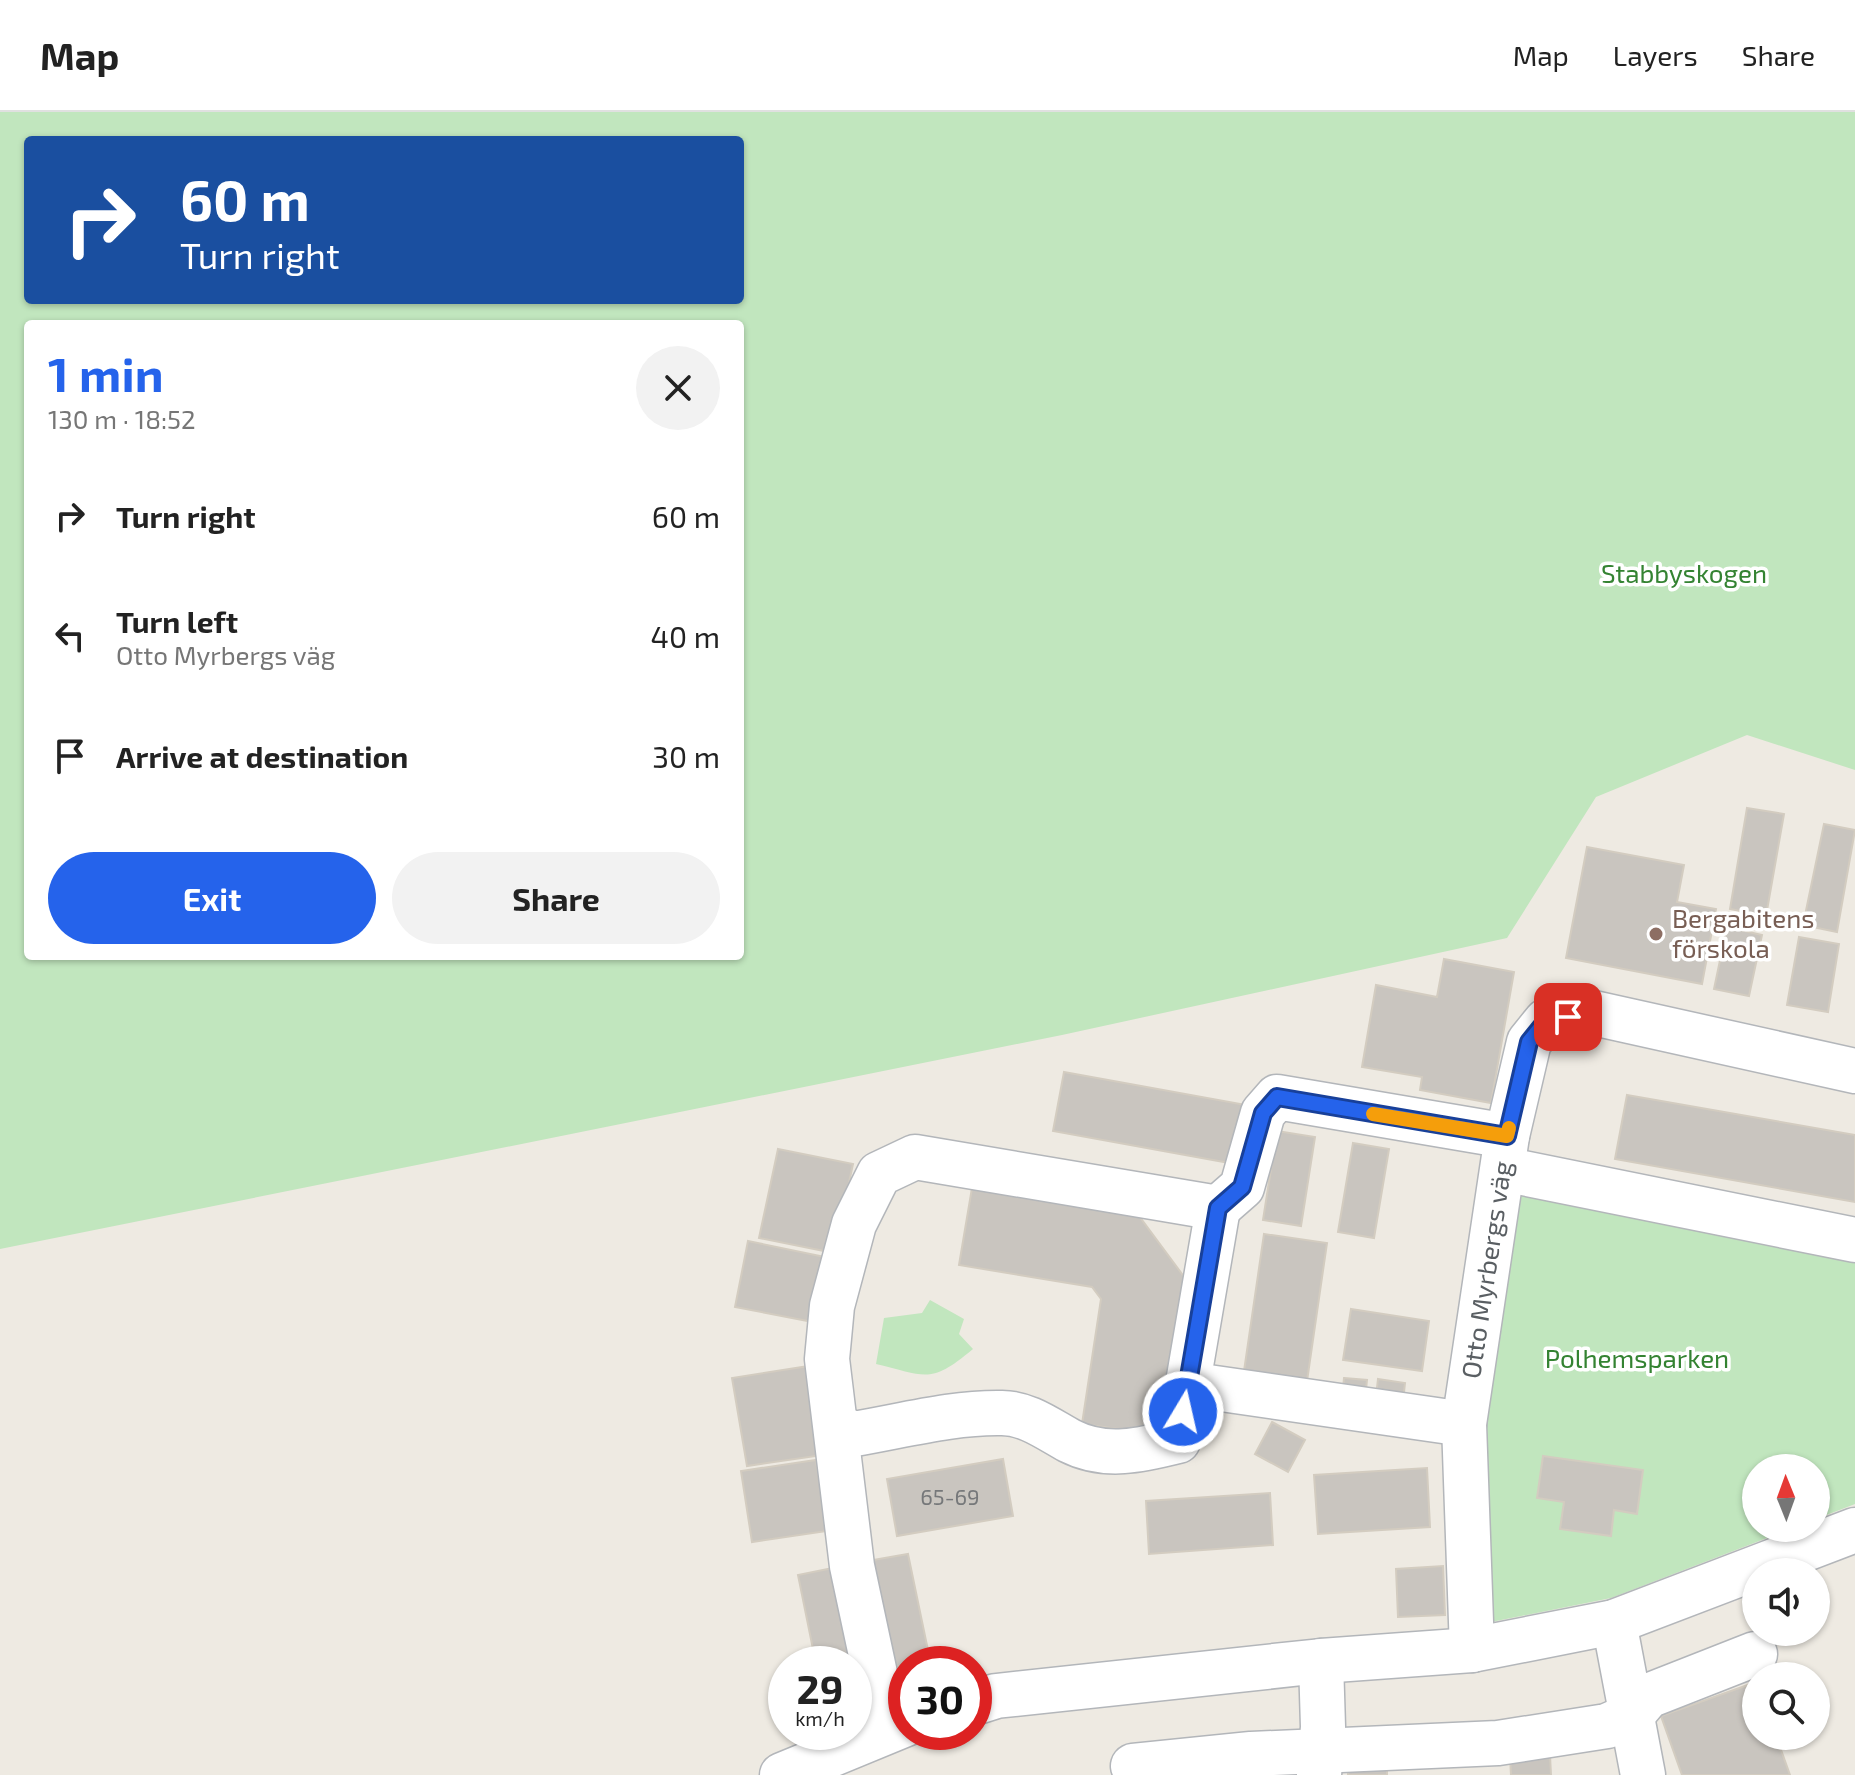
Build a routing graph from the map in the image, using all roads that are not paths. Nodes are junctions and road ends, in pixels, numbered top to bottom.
1 (1855, 1071) edge
2 (1505, 1153) junction
3 (1218, 1208) junction
4 (1855, 1240) edge
5 (1187, 1384) junction
6 (1464, 1424) junction
7 (838, 1427) junction
8 (1855, 1530) edge
9 (1614, 1622) junction
10 (1472, 1650) junction
11 (1755, 1654) dead end
12 (1321, 1661) junction
13 (992, 1697) edge
14 (888, 1698) edge
15 (1632, 1715) junction
16 (888, 1730) edge
17 (1496, 1759) edge
18 (1398, 1761) edge
19 (1320, 1763) edge
20 (1133, 1766) dead end
21 (782, 1775) edge
22 (1643, 1775) edge

1 - 2 street, Otto Myrbergs väg
2 - 3 street
2 - 4 street
2 - 6 street, Otto Myrbergs väg
3 - 5 street
3 - 7 street
5 - 6 street
5 - 7 street
6 - 10 street, Otto Myrbergs väg
7 - 14 street
8 - 9 street
9 - 10 street
9 - 15 street
10 - 12 street
11 - 15 street
12 - 13 street
12 - 19 street
15 - 17 street
15 - 22 street
16 - 21 street
17 - 18 street
18 - 19 street
19 - 20 street

